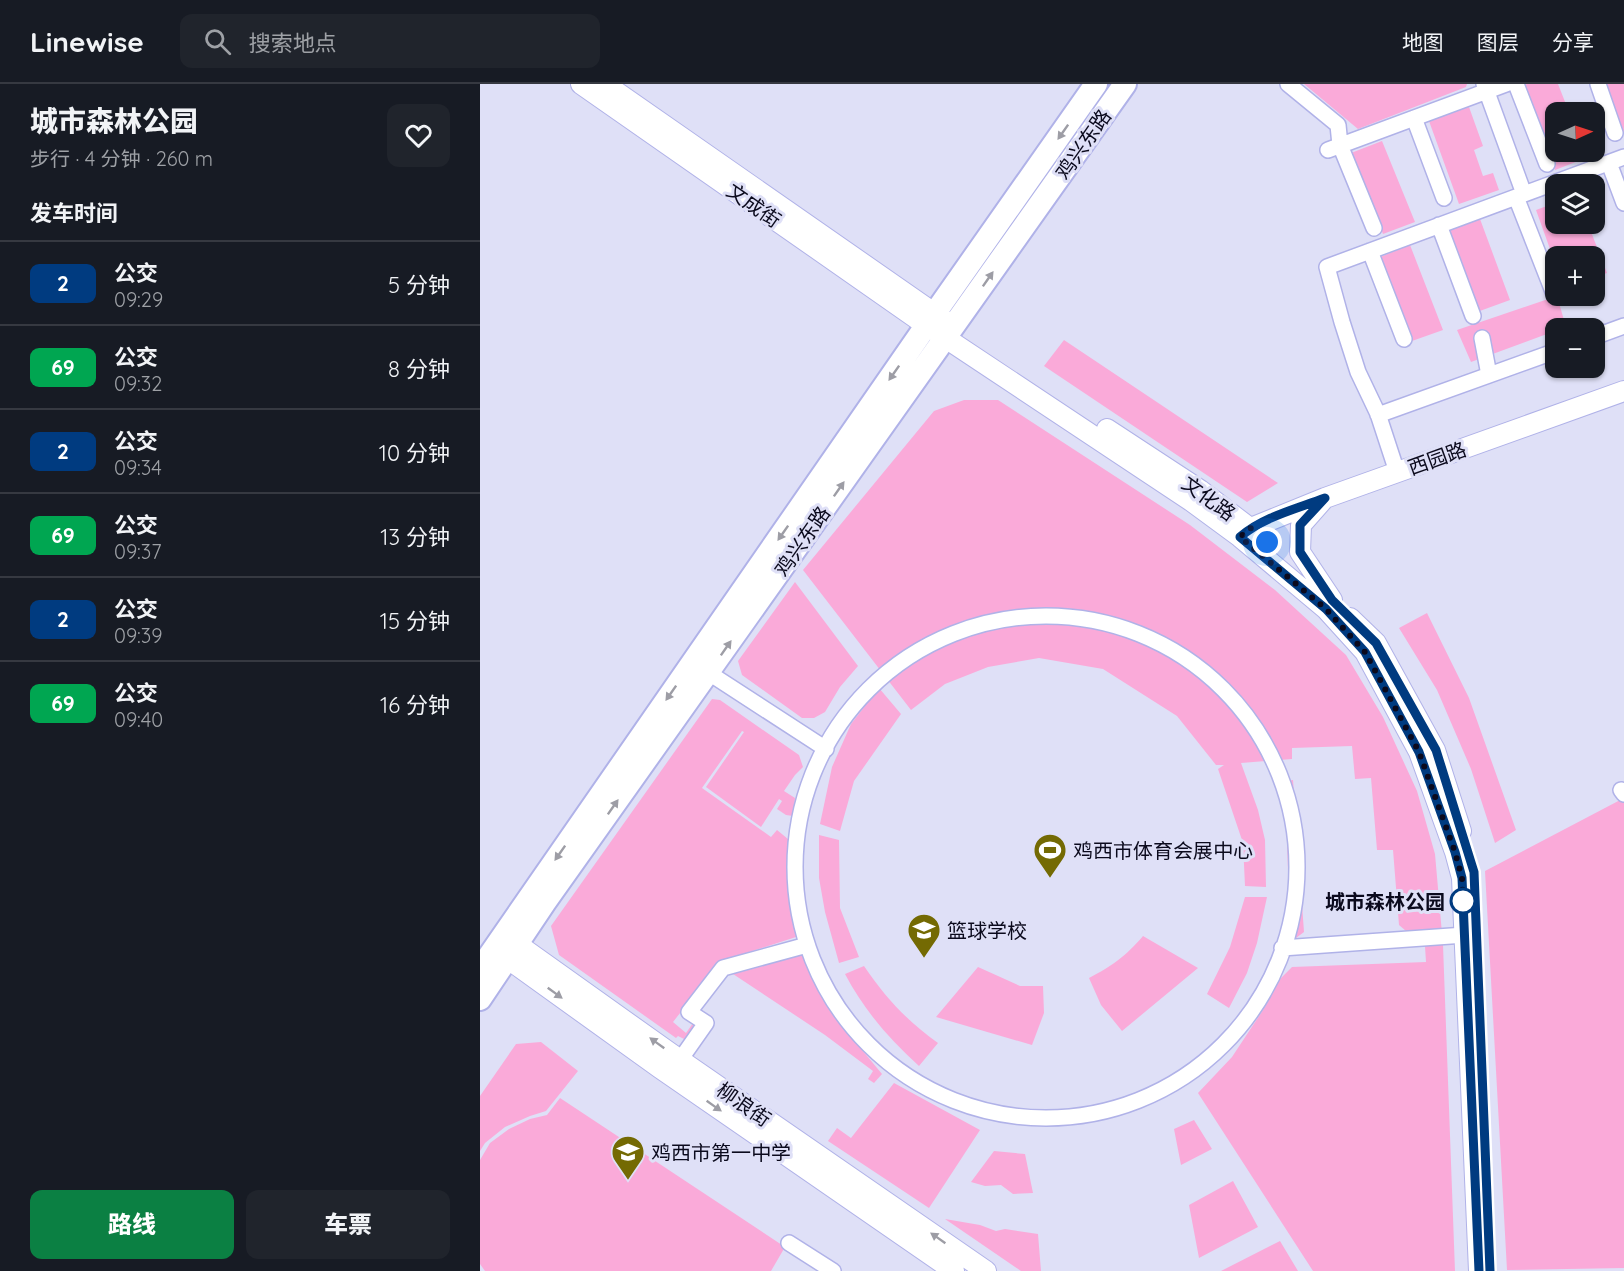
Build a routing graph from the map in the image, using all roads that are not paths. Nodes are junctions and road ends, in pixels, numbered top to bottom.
1 (581, 84) edge
2 (605, 84) edge
3 (1096, 84) edge
4 (1125, 84) edge
5 (1288, 84) edge
6 (1506, 84) edge
7 (1516, 84) edge
8 (1598, 84) edge
9 (1485, 88) edge
10 (1414, 118) junction
11 (1615, 133) dead end
12 (1334, 148) junction
13 (1624, 157) edge
14 (1609, 163) junction
15 (1547, 164) dead end
16 (1520, 196) junction
17 (1444, 198) dead end
18 (1624, 203) edge
19 (1439, 225) junction
20 (1374, 228) dead end
21 (1371, 251) junction
22 (1545, 268) edge
23 (1473, 316) dead end
24 (931, 319) junction
25 (1624, 326) edge
26 (951, 332) junction
27 (1605, 333) edge
28 (1482, 338) dead end
29 (1404, 339) dead end
30 (1545, 355) edge
31 (1489, 375) junction
32 (1624, 391) edge
33 (1378, 416) junction
34 (1397, 472) junction
35 (1325, 498) junction
36 (1245, 533) junction
37 (1332, 600) junction
38 (709, 672) junction
39 (826, 749) junction
40 (1464, 935) junction
41 (807, 945) junction
42 (509, 947) junction
43 (1282, 948) junction
44 (480, 969) edge
45 (480, 999) edge
46 (680, 1060) junction
47 (789, 1243) dead end
48 (812, 1265) edge
49 (833, 1271) edge
50 (954, 1271) edge
51 (986, 1271) edge
52 (1479, 1271) edge
53 (1490, 1271) edge

1 - 24 main road, 文成街
2 - 24 main road, 文成街
3 -> 24 highway, 鸡兴东路
26 -> 4 highway, 鸡兴东路
5 - 12 street
6 - 9 street
7 - 15 street
8 - 11 street
9 - 10 street
9 - 16 street
10 - 12 street
10 - 17 street
12 - 20 street
13 - 14 street
14 - 16 street
14 - 18 street
16 - 19 street
16 - 22 street
19 - 21 street
19 - 23 street
21 - 29 street
21 - 33 street
24 - 26 main road, 文化路
24 -> 42 highway, 鸡兴东路
25 - 27 street
26 - 36 main road, 文化路
38 -> 26 highway, 鸡兴东路
28 - 31 street
30 - 31 street
31 - 33 street
32 - 34 main road, 西园路
33 - 34 street
34 - 35 main road, 西园路
35 - 36 main road, 西园路
35 - 37 main road
36 - 37 main road, 文化路
36 - 40 main road, 文化路
37 - 53 main road, 文化路
38 - 39 street
42 -> 38 highway, 鸡兴东路
39 - 41 street
39 - 43 street
40 - 43 street
40 - 52 main road, 文化路
41 - 43 street
41 - 46 street
42 - 44 highway, 鸡兴东路
42 - 45 highway, 鸡兴东路
46 -> 42 main road, 柳浪街
42 -> 50 main road, 柳浪街
51 -> 46 main road, 柳浪街
47 - 48 street
48 - 49 street

